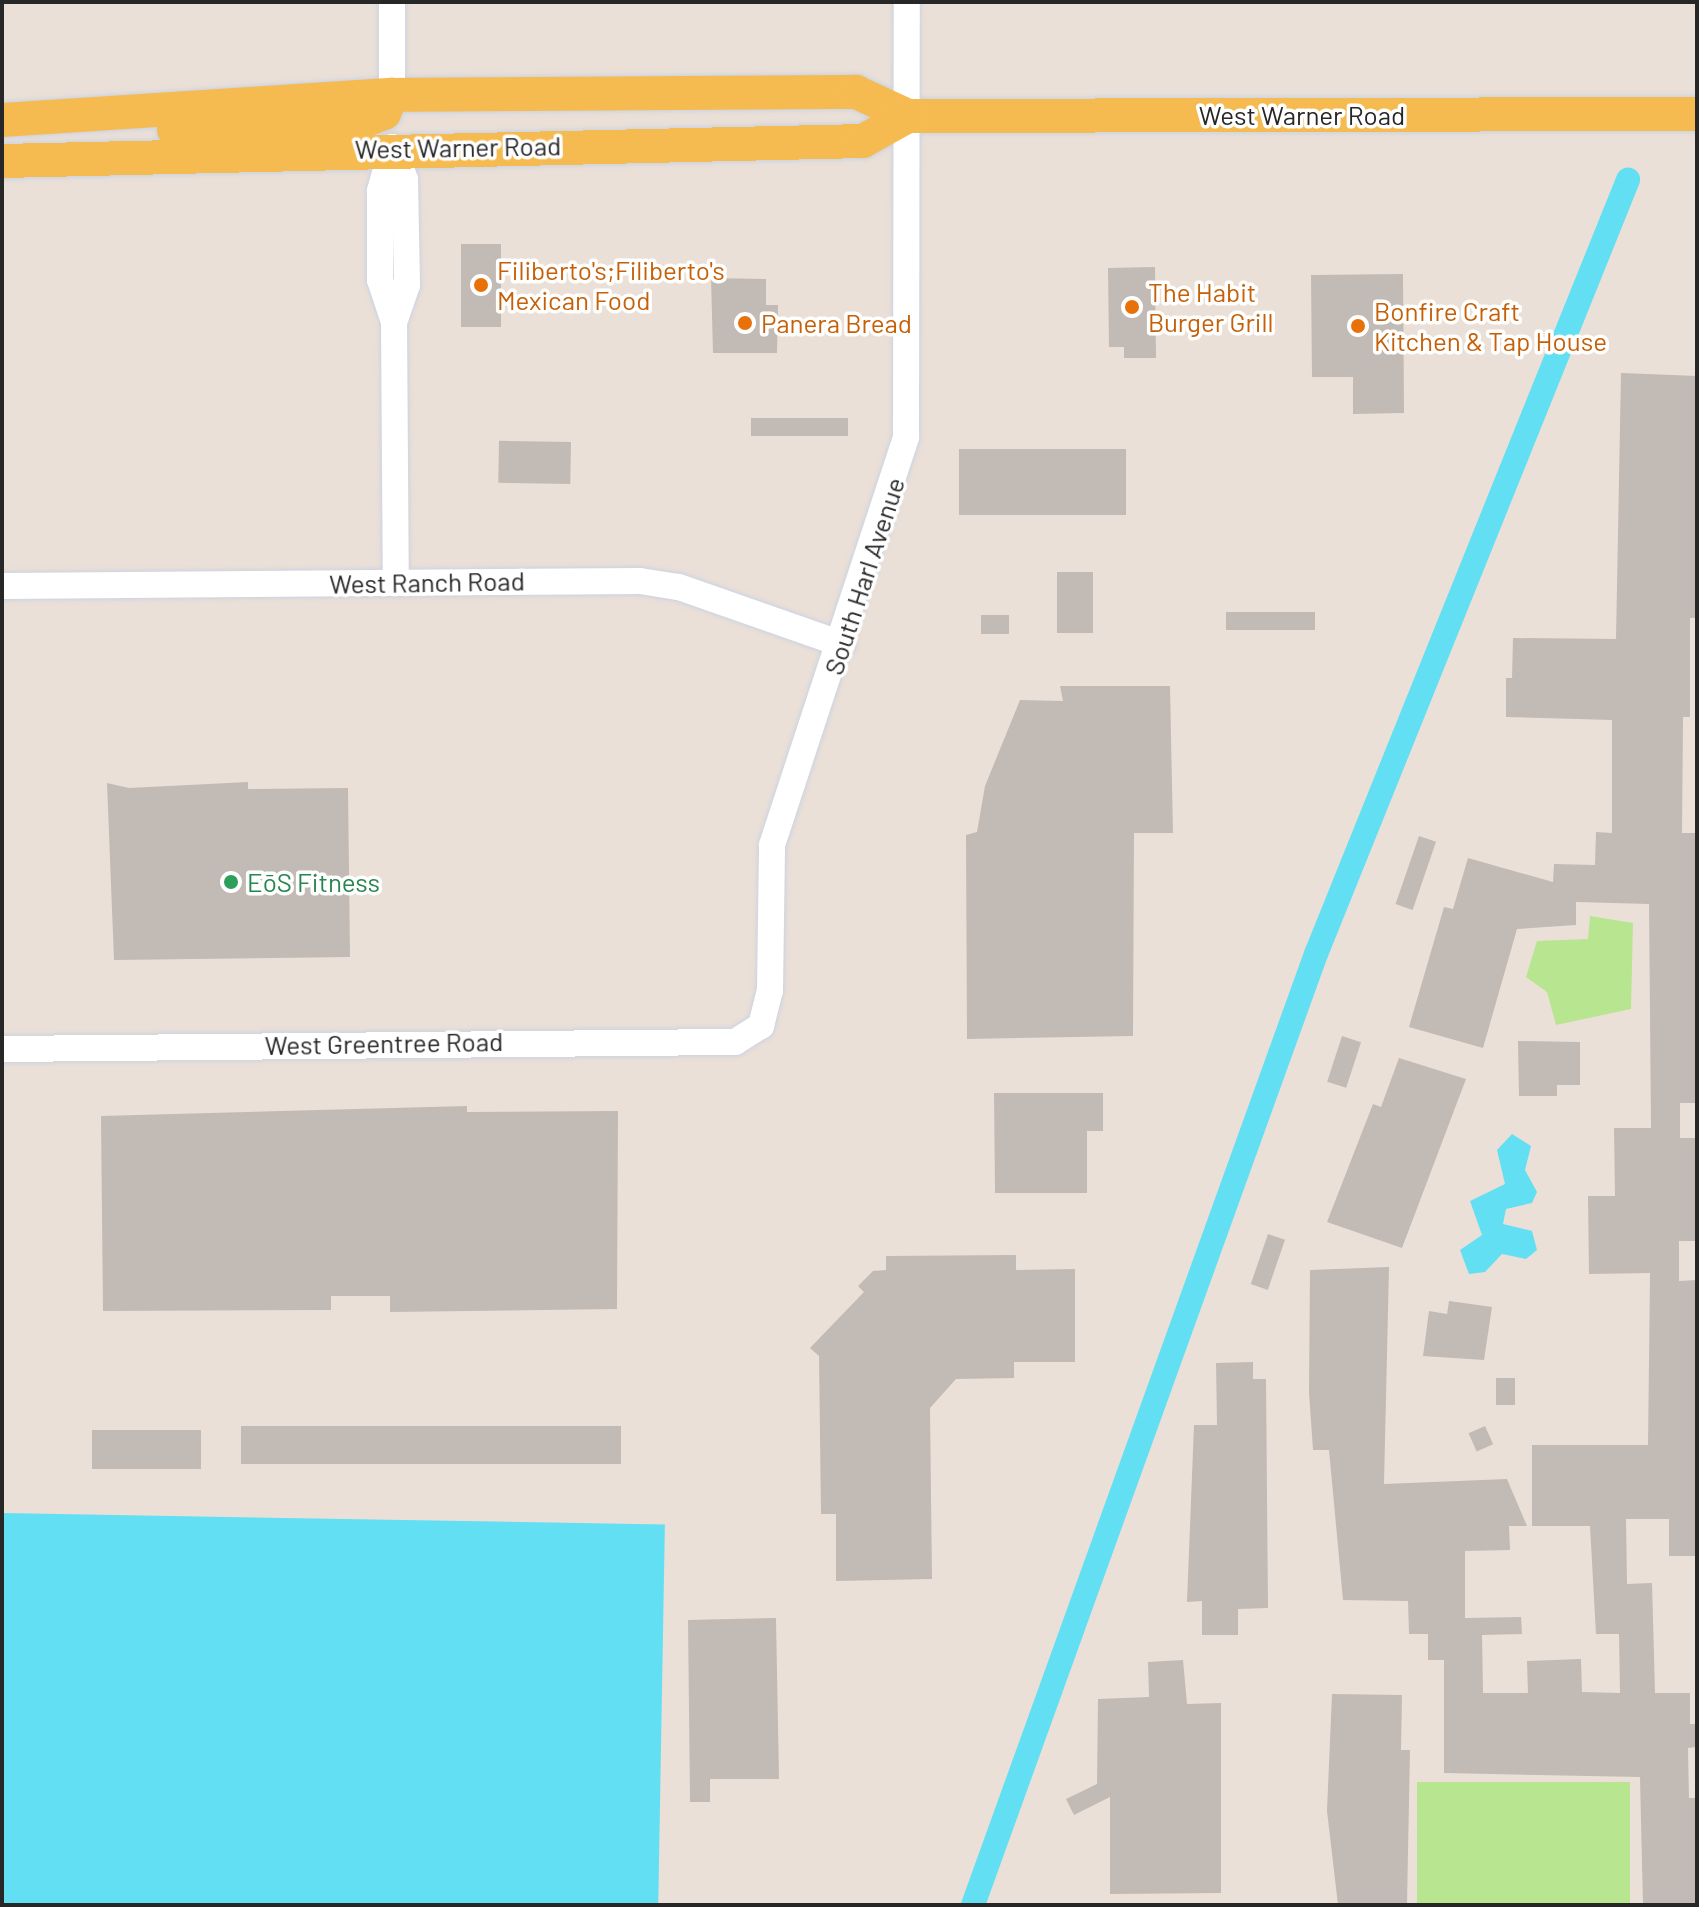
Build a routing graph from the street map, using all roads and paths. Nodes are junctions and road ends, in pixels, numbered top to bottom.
1 (392, 2) edge
2 (907, 2) edge
3 (392, 95) junction
4 (1697, 114) edge
5 (908, 116) junction
6 (2, 120) edge
7 (392, 147) junction
8 (65, 157) junction
9 (2, 161) edge
10 (396, 582) junction
11 (2, 586) edge
12 (842, 644) junction
13 (761, 1026) joint
14 (2, 1049) edge

1 - 3 street
2 - 5 street, South Harl Avenue
3 - 5 main road, West Warner Road
3 - 6 main road, West Warner Road
3 - 8 main road
4 - 5 main road, West Warner Road
5 - 7 main road, West Warner Road
5 - 12 street, South Harl Avenue
7 - 8 main road, West Warner Road
7 - 10 street
8 - 9 main road, West Warner Road
10 - 11 street, West Ranch Road
10 - 12 street, West Ranch Road
12 - 13 street, South Harl Avenue
13 - 14 street, West Greentree Road

